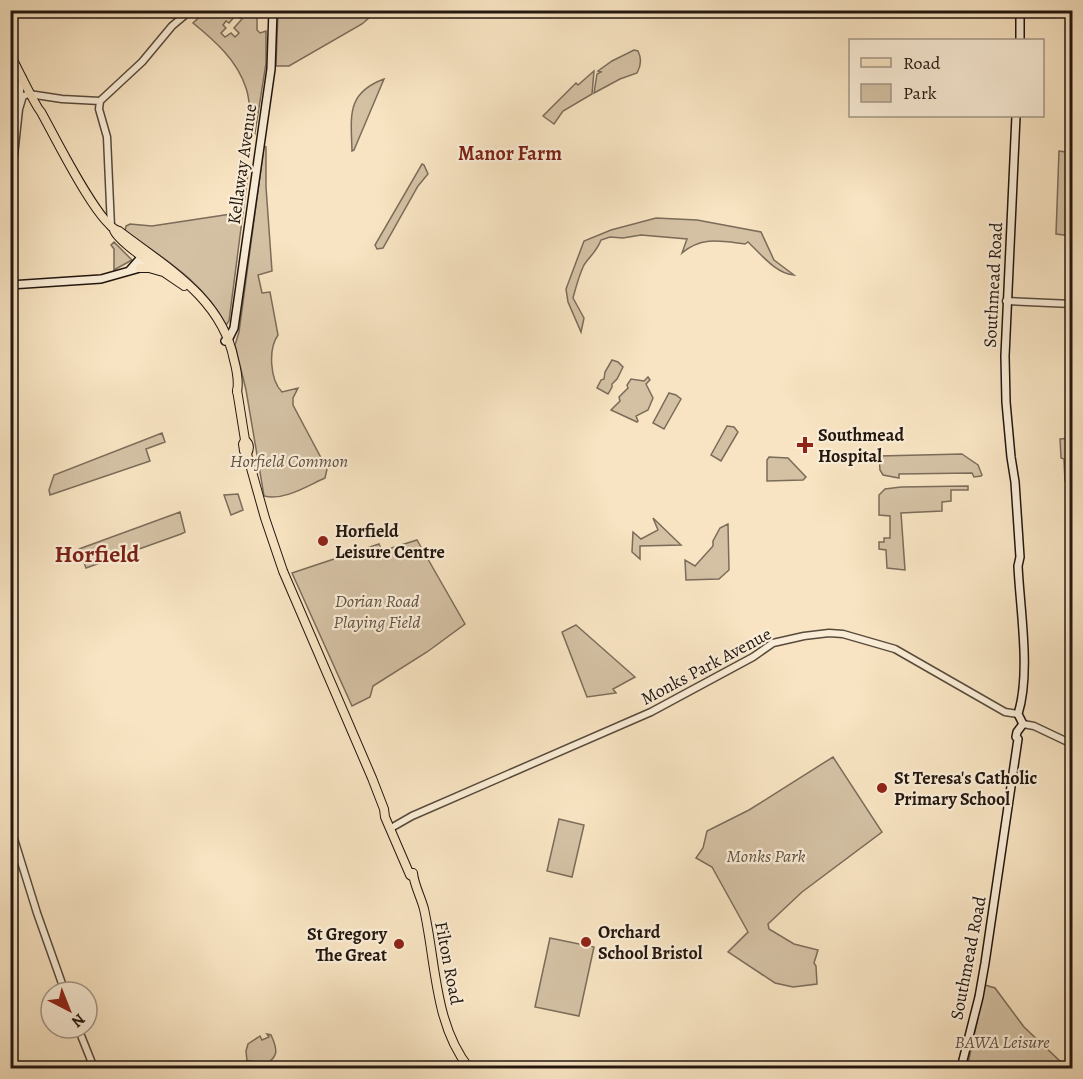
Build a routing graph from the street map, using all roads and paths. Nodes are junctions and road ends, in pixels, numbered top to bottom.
1 (191, 10) edge
2 (273, 10) edge
3 (636, 10) edge
4 (667, 10) edge
5 (1020, 10) edge
6 (1020, 39) edge
7 (10, 54) edge
8 (22, 76) junction
9 (33, 95) junction
10 (100, 101) junction
11 (20, 106) junction
12 (1016, 117) edge
13 (10, 193) edge
14 (112, 228) junction
15 (147, 256) junction
16 (140, 268) junction
17 (129, 271) junction
18 (164, 273) junction
19 (10, 285) edge
20 (1006, 301) junction
21 (1072, 304) edge
22 (225, 336) junction
23 (1018, 714) junction
24 (1021, 727) junction
25 (1072, 744) edge
26 (392, 825) junction
27 (10, 826) edge
28 (61, 980) edge
29 (83, 1040) edge
30 (460, 1054) junction
31 (94, 1068) edge
32 (469, 1068) edge
33 (474, 1068) edge
34 (961, 1068) edge

1 - 10 street
2 - 22 main road, Kellaway Avenue
3 - 4 street
5 - 6 main road
7 - 8 main road
8 - 9 main road
8 - 11 street
9 - 10 street
9 - 11 street
9 - 14 main road
10 - 14 street
11 - 13 street
12 - 20 main road, Southmead Road
14 - 15 main road
15 - 16 main road
15 - 17 main road
15 - 18 main road
15 - 22 main road
16 - 17 main road
16 - 18 main road
17 - 19 main road
18 - 22 main road
20 - 21 street
20 - 23 main road, Southmead Road
22 - 26 main road, Filton Road
23 - 24 main road
23 - 26 street, Monks Park Avenue
24 - 25 street
24 - 34 main road, Southmead Road
26 - 30 main road, Filton Road
27 - 28 street
29 - 31 street
30 - 32 main road, Filton Road
30 - 33 main road, Filton Road

